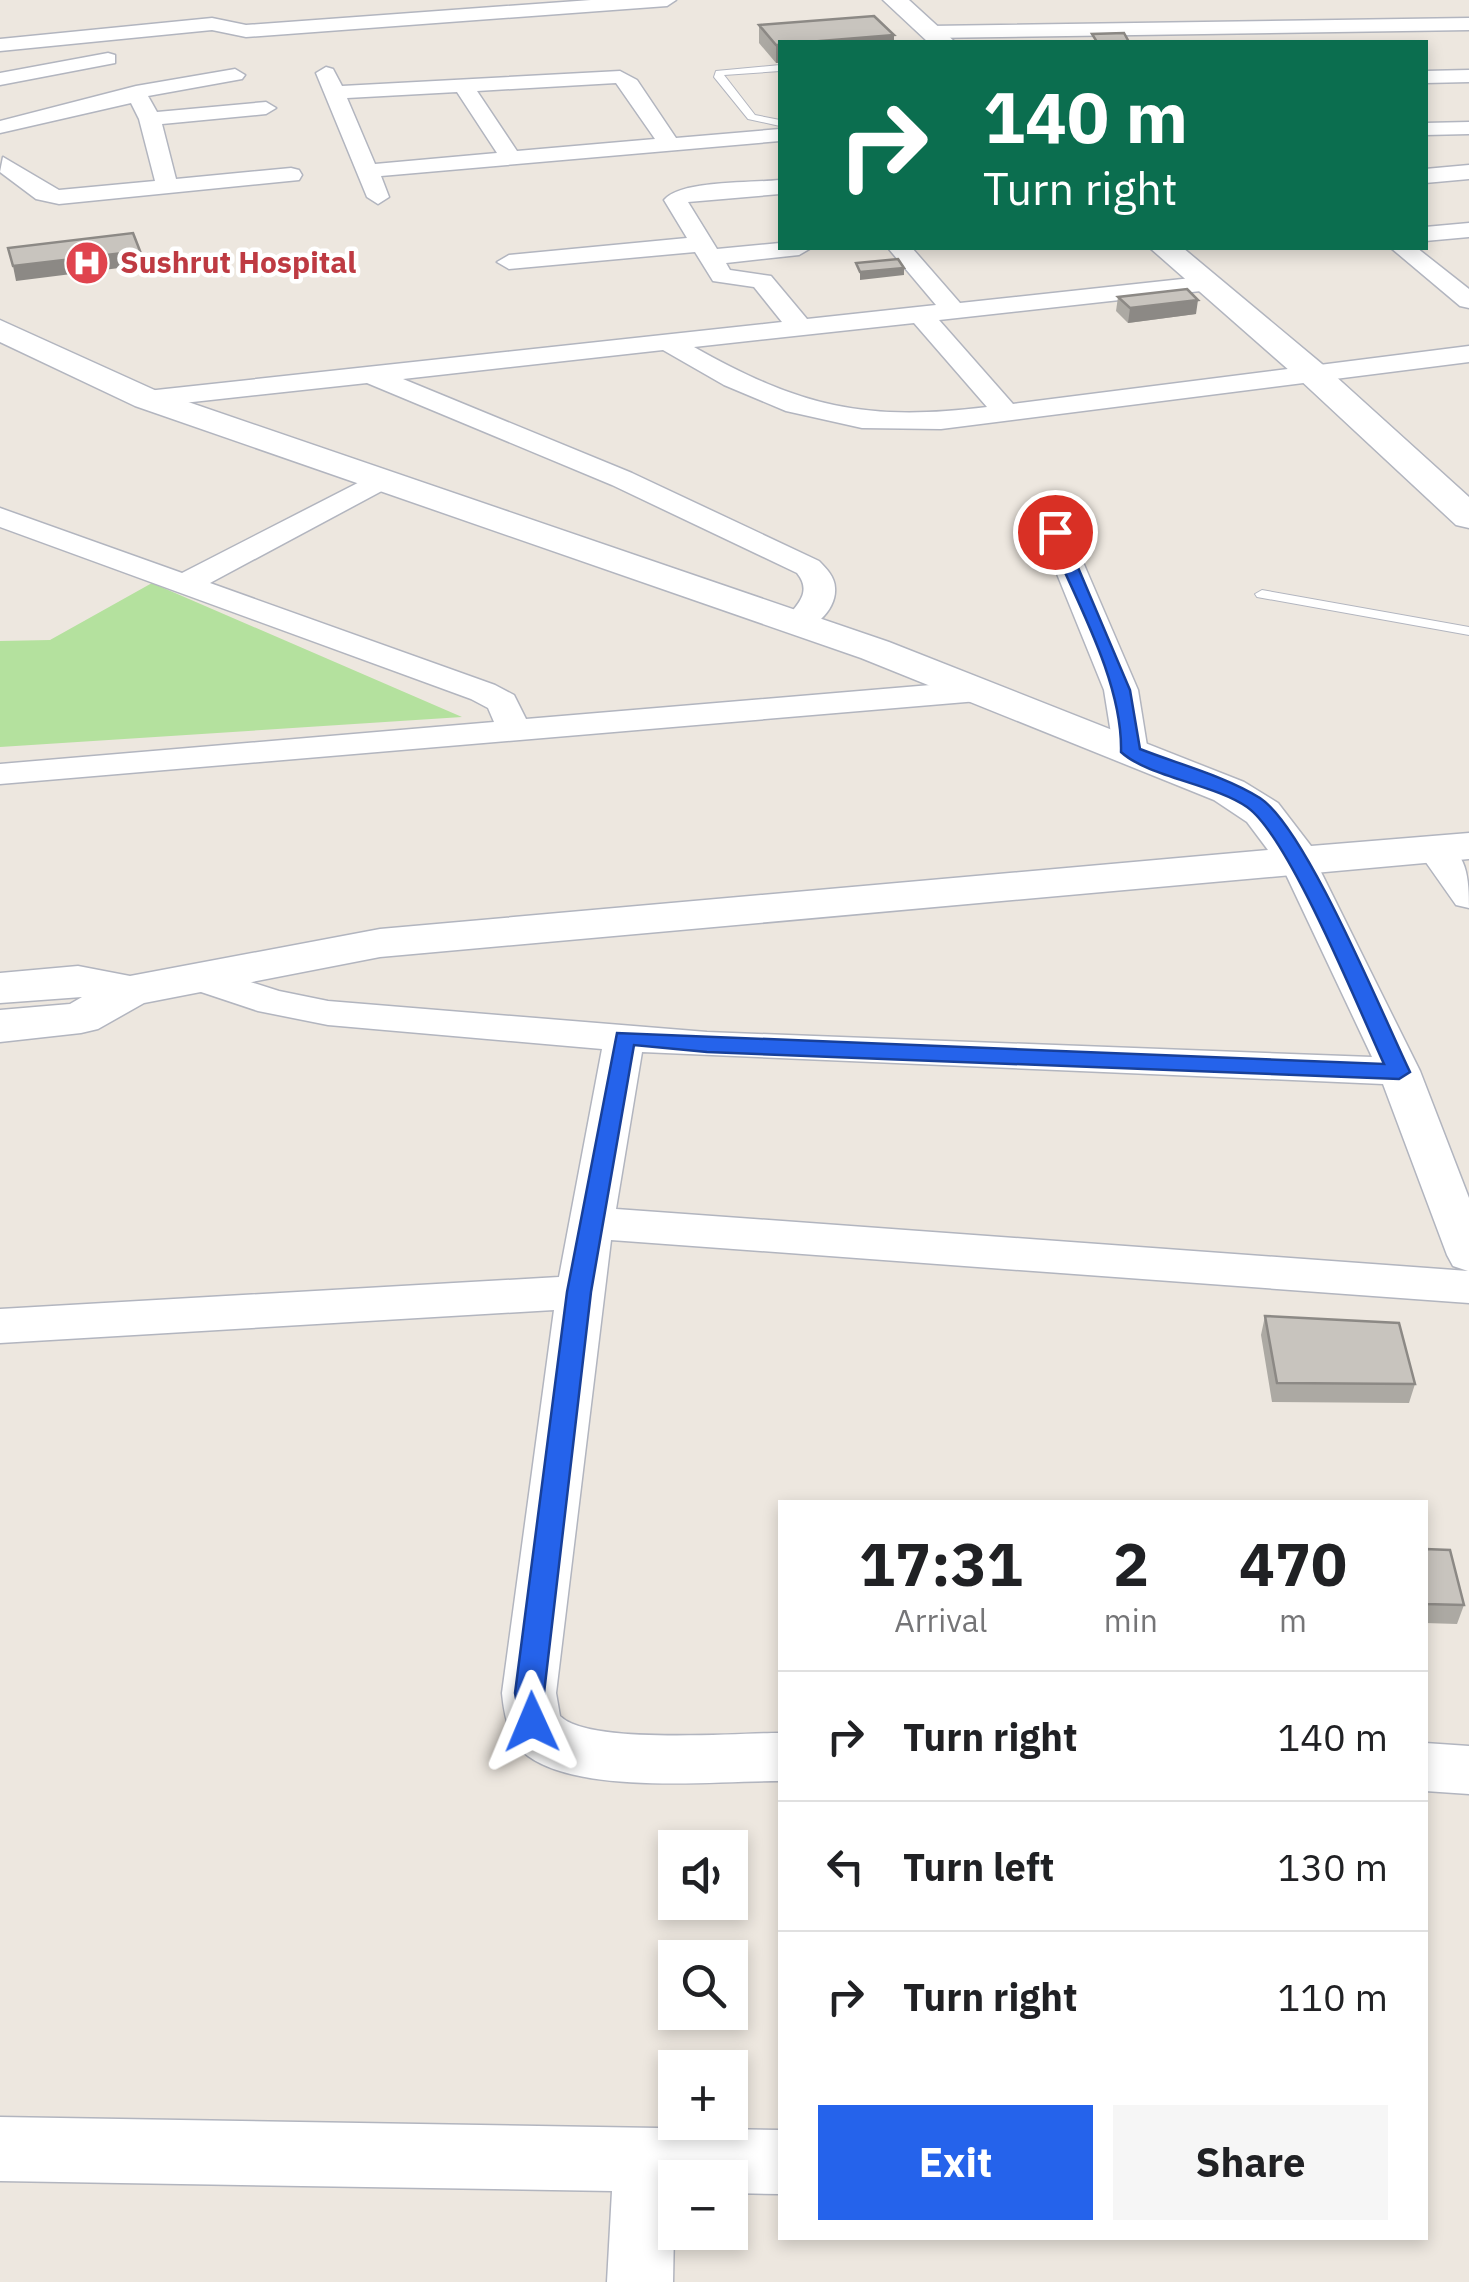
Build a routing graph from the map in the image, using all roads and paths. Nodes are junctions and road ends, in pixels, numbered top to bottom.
1 (667, 0) edge
2 (894, 0) edge
3 (915, 0) edge
4 (561, 4) edge
5 (450, 8) edge
6 (1310, 8) dead end
7 (1104, 9) dead end
8 (1335, 24) junction
9 (1469, 24) edge
10 (1127, 26) junction
11 (575, 31) dead end
12 (946, 37) edge
13 (1144, 40) edge
14 (1359, 40) edge
15 (0, 45) edge
16 (108, 59) dead end
17 (778, 68) edge
18 (234, 75) dead end
19 (1428, 76) edge
20 (1469, 76) edge
21 (0, 79) edge
22 (463, 85) junction
23 (137, 95) junction
24 (266, 108) dead end
25 (150, 119) junction
26 (778, 122) edge
27 (0, 126) edge
28 (1428, 128) edge
29 (1469, 128) edge
30 (778, 135) edge
31 (669, 144) junction
32 (510, 158) junction
33 (3, 164) dead end
34 (367, 170) junction
35 (1469, 172) edge
36 (291, 175) dead end
37 (1428, 176) edge
38 (167, 186) junction
39 (778, 187) edge
40 (379, 198) dead end
41 (1469, 230) edge
42 (1428, 234) edge
43 (778, 248) edge
44 (705, 250) junction
45 (902, 250) edge
46 (1170, 250) edge
47 (1405, 250) edge
48 (510, 262) dead end
49 (1210, 283) junction
50 (1464, 293) edge
51 (953, 310) junction
52 (920, 314) junction
53 (799, 326) junction
54 (0, 329) edge
55 (665, 341) junction
56 (1469, 354) edge
57 (1310, 371) junction
58 (368, 374) junction
59 (148, 399) junction
60 (1006, 412) junction
61 (383, 478) junction
62 (0, 517) edge
63 (1469, 517) edge
64 (1055, 532) dead end
65 (188, 582) junction
66 (1262, 594) dead end
67 (798, 624) junction
68 (1469, 631) edge
69 (978, 691) junction
70 (515, 733) junction
71 (1130, 752) junction
72 (0, 774) edge
73 (1453, 849) edge
74 (1299, 864) junction
75 (1469, 897) edge
76 (200, 978) junction
77 (0, 988) edge
78 (130, 991) junction
79 (0, 1026) edge
80 (624, 1038) junction
81 (1399, 1072) junction
82 (591, 1223) junction
83 (1469, 1255) edge
84 (1469, 1287) edge
85 (579, 1292) junction
86 (0, 1326) edge
87 (778, 1757) edge
88 (1428, 1767) edge
89 (1469, 1770) edge
90 (0, 2149) edge
91 (646, 2159) junction
92 (778, 2162) edge
93 (640, 2282) edge

1 - 4 street
2 - 12 main road
3 - 12 main road
4 - 5 street
4 - 11 street
5 - 15 street
6 - 8 street
7 - 10 street
8 - 9 street
8 - 10 street
8 - 14 street
10 - 12 street
10 - 13 street
16 - 21 street
17 - 26 lane
18 - 23 street
19 - 20 street
22 - 31 street
22 - 32 street
22 - 34 street
23 - 25 street
23 - 27 street
24 - 25 street
25 - 38 street
28 - 29 street
30 - 31 street
31 - 32 street
32 - 34 street
33 - 38 street
34 - 40 street
35 - 37 street
36 - 38 street
39 - 44 street
41 - 42 street
43 - 44 street
44 - 48 street
44 - 53 street
45 - 51 street
46 - 49 main road
47 - 50 street
49 - 51 street
49 - 57 main road
51 - 52 street
52 - 53 street
52 - 60 street
53 - 55 street
54 - 59 street
55 - 58 street
55 - 60 street
56 - 57 street
57 - 60 street
57 - 63 main road
58 - 59 street
58 - 67 street
59 - 61 street
61 - 65 street
61 - 67 street
62 - 65 street
64 - 71 street
65 - 70 street
66 - 68 lane
67 - 69 street
69 - 70 street
69 - 71 street
70 - 72 street
71 - 74 street
73 - 74 street
73 - 75 street
74 - 76 street
74 - 81 street
76 - 78 street
76 - 80 street
77 - 78 street
78 - 79 street
80 - 81 street
80 - 82 street
81 - 83 street
82 - 84 street
82 - 85 street
85 - 86 street
85 - 87 street
88 - 89 street
90 - 91 street
91 - 92 street
91 - 93 street

